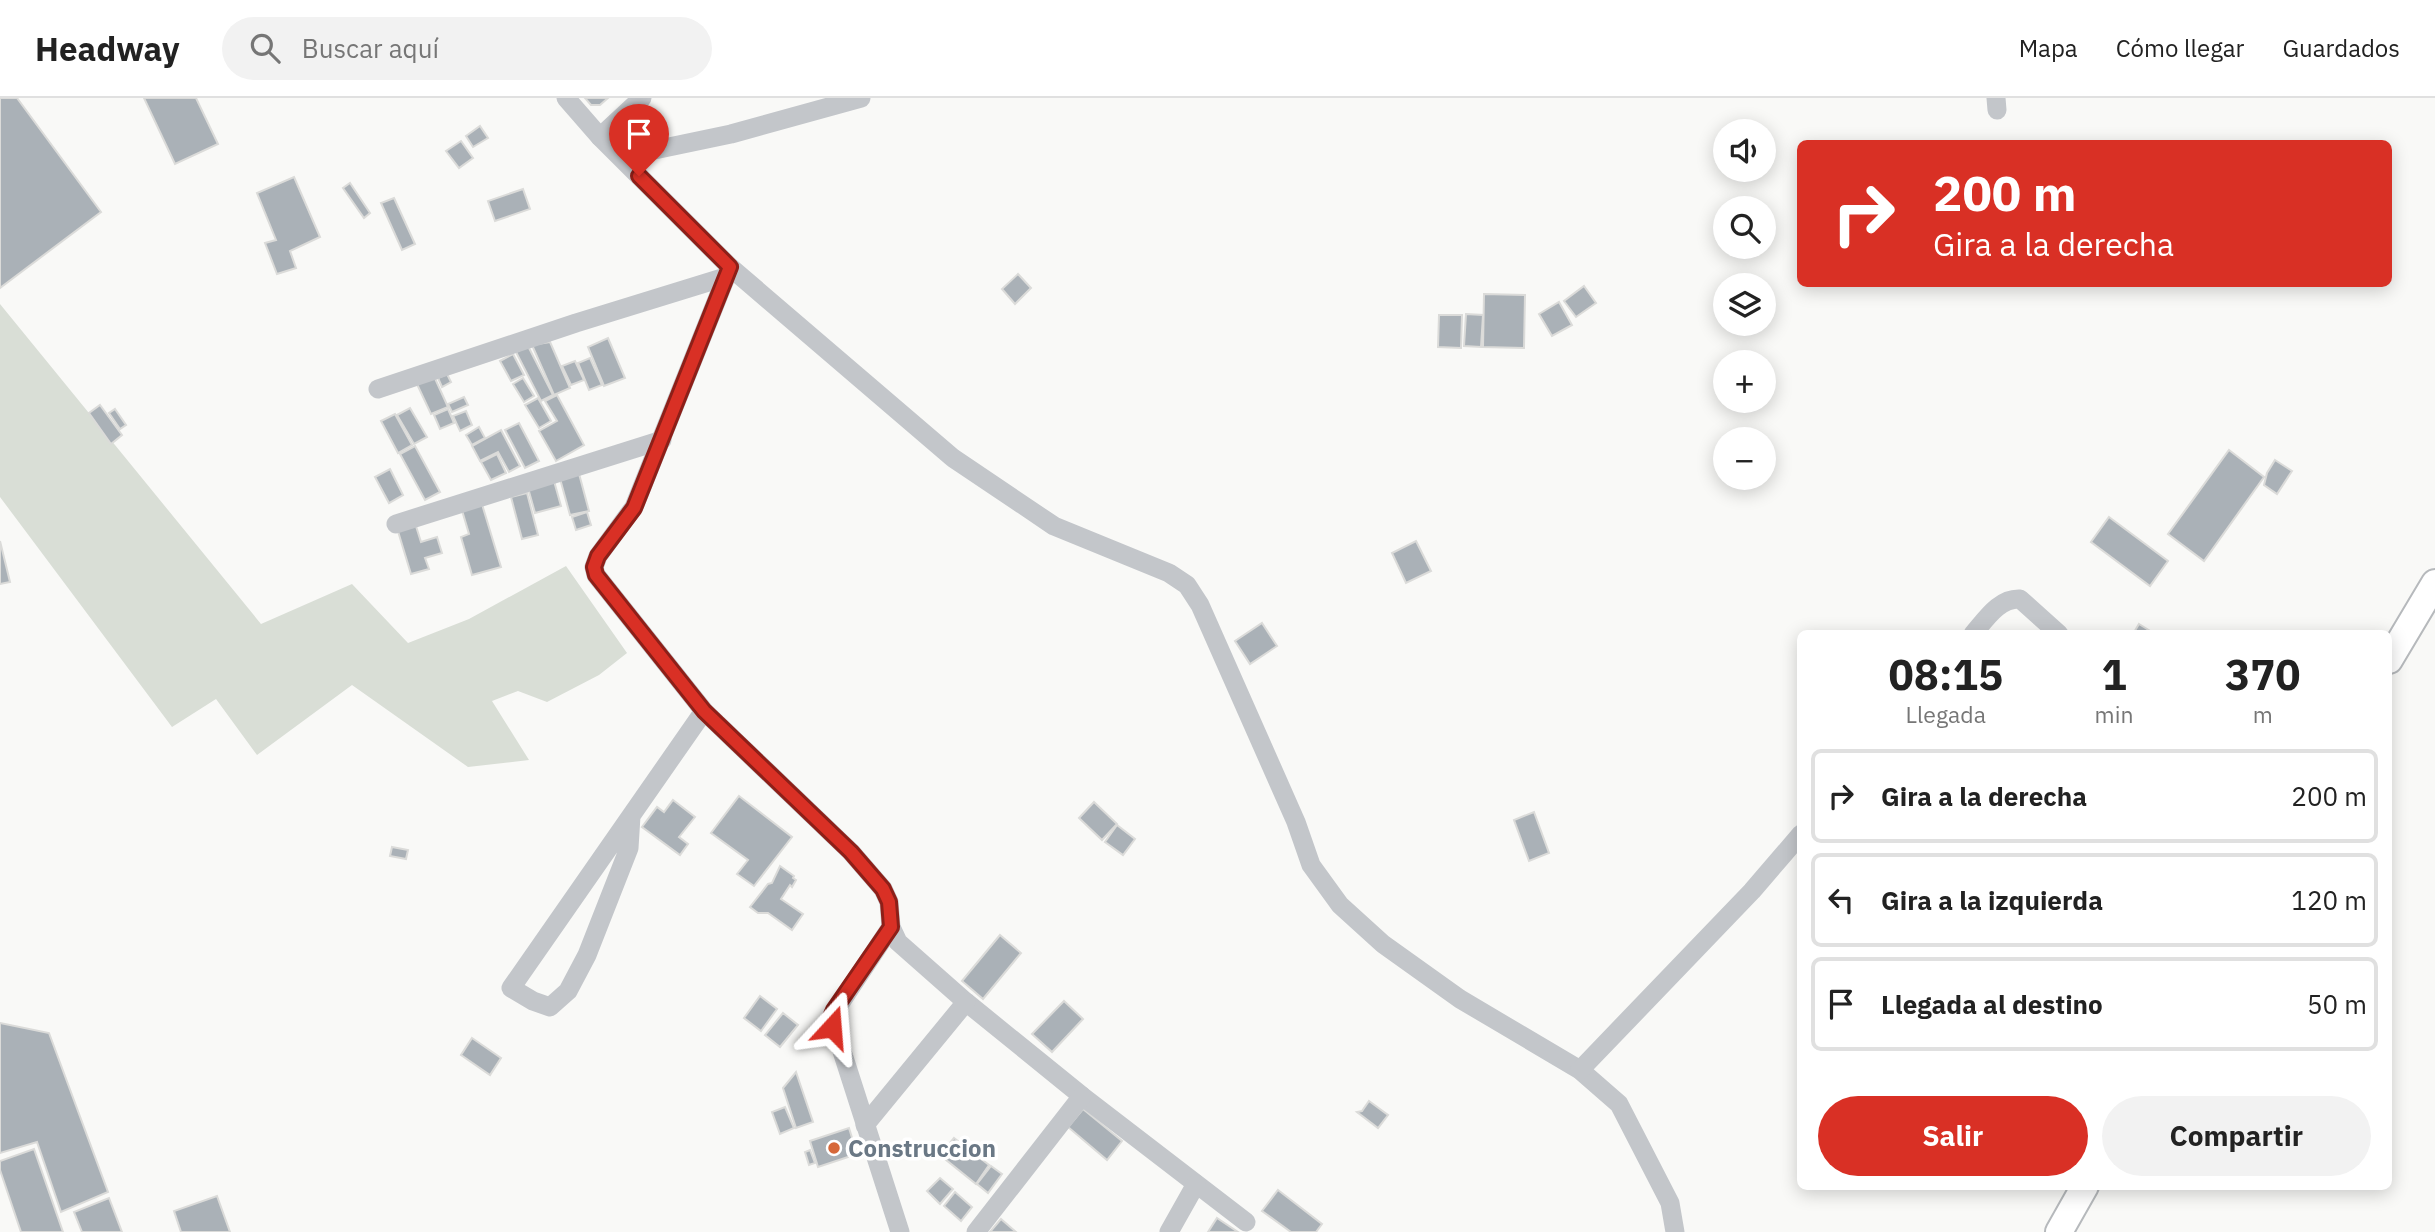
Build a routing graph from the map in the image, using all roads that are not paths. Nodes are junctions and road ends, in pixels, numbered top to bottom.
1 (566, 98) edge
2 (642, 98) edge
3 (861, 98) edge
4 (600, 137) junction
5 (621, 157) junction
6 (727, 272) junction
7 (378, 389) dead end
8 (662, 440) junction
9 (396, 524) dead end
10 (2435, 583) edge
11 (1976, 630) edge
12 (2055, 630) edge
13 (2392, 655) edge
14 (704, 711) junction
15 (631, 816) junction
16 (1797, 839) edge
17 (891, 927) junction
18 (966, 1002) junction
19 (1580, 1070) junction
20 (1082, 1096) junction
21 (865, 1125) junction
22 (1196, 1184) junction
23 (2083, 1190) edge
24 (1246, 1222) dead end
25 (900, 1232) edge
26 (976, 1232) edge
27 (1169, 1232) edge
28 (1675, 1232) edge
29 (2059, 1232) edge

1 - 4 street
2 - 4 street
3 - 5 street
4 - 5 street
5 - 6 street
6 - 7 street
6 - 8 street
6 - 19 street
8 - 9 street
8 - 14 street
10 - 13 highway
11 - 12 street
14 - 15 street
14 - 17 street
15 - 15 street
16 - 19 street
17 - 18 street
17 - 21 street
18 - 20 street
18 - 21 street
19 - 28 street
20 - 22 street
20 - 26 street
21 - 25 street
22 - 24 street
22 - 27 street
23 - 29 highway

